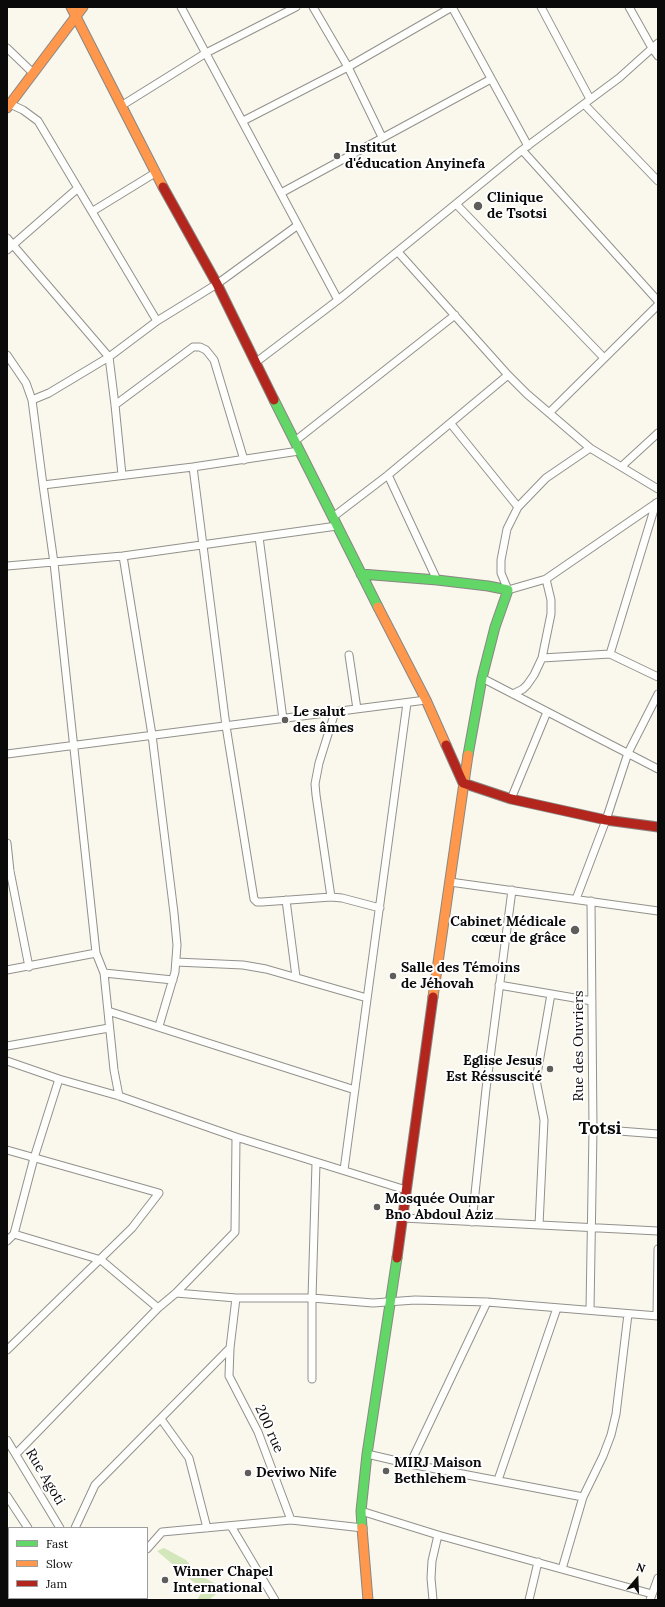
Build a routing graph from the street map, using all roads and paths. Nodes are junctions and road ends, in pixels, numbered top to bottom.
1 (71, 7) edge
2 (83, 7) edge
3 (182, 7) edge
4 (296, 7) edge
5 (313, 7) edge
6 (452, 7) edge
7 (540, 7) edge
8 (629, 7) edge
9 (76, 17) junction
10 (658, 43) edge
11 (7, 48) edge
12 (652, 48) junction
13 (206, 53) junction
14 (658, 56) edge
15 (348, 67) junction
16 (33, 73) junction
17 (491, 79) junction
18 (587, 101) junction
19 (8, 106) edge
20 (121, 106) junction
21 (243, 121) junction
22 (382, 137) junction
23 (525, 148) junction
24 (155, 173) junction
25 (658, 182) edge
26 (78, 188) junction
27 (281, 193) junction
28 (457, 205) junction
29 (93, 211) junction
30 (298, 225) junction
31 (7, 238) edge
32 (10, 248) edge
33 (398, 252) junction
34 (217, 284) junction
35 (338, 300) junction
36 (658, 301) edge
37 (658, 305) edge
38 (455, 315) junction
39 (157, 321) junction
40 (7, 355) edge
41 (109, 357) junction
42 (604, 358) junction
43 (255, 363) junction
44 (508, 375) junction
45 (32, 400) junction
46 (115, 405) junction
47 (549, 413) junction
48 (451, 424) junction
49 (658, 432) edge
50 (295, 441) junction
51 (590, 448) junction
52 (300, 450) junction
53 (244, 460) junction
54 (622, 466) junction
55 (193, 467) junction
56 (122, 475) junction
57 (388, 475) junction
58 (43, 486) junction
59 (658, 489) edge
60 (657, 503) edge
61 (518, 507) junction
62 (333, 517) junction
63 (337, 526) junction
64 (259, 538) junction
65 (202, 544) junction
66 (123, 556) junction
67 (54, 563) junction
68 (7, 566) edge
69 (361, 574) junction
70 (546, 579) junction
71 (437, 580) junction
72 (508, 590) junction
73 (610, 654) junction
74 (349, 655) dead end
75 (542, 658) junction
76 (658, 677) edge
77 (482, 678) junction
78 (513, 694) junction
79 (658, 694) edge
80 (426, 700) junction
81 (407, 702) junction
82 (357, 709) junction
83 (335, 712) junction
84 (547, 712) junction
85 (283, 719) junction
86 (226, 726) junction
87 (152, 735) junction
88 (73, 746) junction
89 (628, 753) junction
90 (7, 754) edge
91 (658, 769) edge
92 (463, 783) junction
93 (511, 799) junction
94 (606, 820) junction
95 (658, 827) edge
96 (7, 843) edge
97 (9, 872) edge
98 (450, 882) junction
99 (512, 890) junction
100 (332, 897) junction
101 (576, 899) junction
102 (286, 900) junction
103 (592, 901) junction
104 (380, 908) junction
105 (658, 911) edge
106 (96, 953) junction
107 (176, 962) junction
108 (29, 967) junction
109 (7, 970) edge
110 (104, 973) junction
111 (296, 977) junction
112 (173, 980) junction
113 (499, 985) junction
114 (551, 994) junction
115 (367, 998) junction
116 (592, 1001) junction
117 (108, 1011) junction
118 (159, 1026) junction
119 (109, 1028) junction
120 (7, 1046) edge
121 (7, 1061) edge
122 (59, 1079) junction
123 (355, 1090) junction
124 (119, 1096) junction
125 (593, 1129) junction
126 (658, 1134) edge
127 (236, 1137) junction
128 (7, 1150) edge
129 (34, 1158) junction
130 (316, 1163) junction
131 (344, 1170) junction
132 (406, 1190) junction
133 (403, 1218) junction
134 (472, 1222) junction
135 (539, 1225) junction
136 (592, 1228) junction
137 (658, 1231) edge
138 (14, 1234) junction
139 (7, 1241) edge
140 (658, 1249) edge
141 (101, 1260) junction
142 (176, 1293) junction
143 (236, 1298) junction
144 (312, 1298) junction
145 (390, 1302) junction
146 (487, 1302) junction
147 (158, 1308) junction
148 (556, 1308) junction
149 (590, 1310) junction
150 (628, 1314) junction
151 (657, 1316) edge
152 (230, 1348) junction
153 (7, 1350) edge
154 (312, 1379) dead end
155 (161, 1419) junction
156 (7, 1440) edge
157 (16, 1454) junction
158 (367, 1454) junction
159 (410, 1464) junction
160 (498, 1480) junction
161 (7, 1496) edge
162 (583, 1496) junction
163 (361, 1511) junction
164 (291, 1520) junction
165 (231, 1526) junction
166 (27, 1527) edge
167 (59, 1527) edge
168 (75, 1527) edge
169 (207, 1528) junction
170 (363, 1528) junction
171 (438, 1535) junction
172 (148, 1548) edge
173 (538, 1562) junction
174 (562, 1569) junction
175 (658, 1578) edge
176 (651, 1597) edge
177 (275, 1600) edge
178 (368, 1600) edge
179 (433, 1600) edge
180 (529, 1600) edge

1 - 9 street
2 - 9 street
3 - 13 street
4 - 13 street
5 - 15 street
6 - 15 street
6 - 17 street
7 - 18 street
8 - 12 street
9 - 16 street
9 - 20 street
10 - 12 street
11 - 16 street
12 - 14 street
12 - 18 street
13 - 20 street
13 - 21 street
15 - 21 street
15 - 22 street
16 - 19 street
17 - 22 street
17 - 23 street
18 - 23 street
18 - 25 street
19 - 26 street
20 - 24 street
21 - 27 street
22 - 27 street
23 - 28 street
23 - 36 street
24 - 29 street
24 - 34 street
26 - 29 street
26 - 32 street
27 - 30 street
28 - 33 street
28 - 42 street
29 - 39 street
30 - 34 street
30 - 35 street
31 - 32 street
32 - 41 street
33 - 35 street
33 - 38 street
34 - 39 street
34 - 43 street
35 - 43 street
37 - 42 street
38 - 44 street
38 - 50 street
39 - 41 street
40 - 45 street
41 - 45 street
41 - 46 street
42 - 47 street
43 - 50 street
44 - 47 street
44 - 48 street
45 - 58 street
46 - 53 street
46 - 56 street
47 - 51 street
48 - 57 street
48 - 61 street
49 - 54 street
50 - 52 street
51 - 54 street
51 - 61 street
52 - 53 street
52 - 62 street
53 - 55 street
54 - 59 street
55 - 56 street
55 - 65 street
56 - 58 street
57 - 62 street
57 - 71 street
58 - 67 street
60 - 70 street
60 - 73 street
61 - 72 street
62 - 63 street
63 - 64 street
63 - 69 street
64 - 65 street
64 - 85 street
65 - 66 street
65 - 86 street
66 - 67 street
66 - 87 street
67 - 68 street
67 - 88 street
69 - 71 street
69 - 80 street
70 - 72 street
70 - 75 street
71 - 72 street
72 - 77 street
73 - 75 street
73 - 76 street
74 - 82 street
75 - 78 street
77 - 78 street
77 - 92 street
78 - 84 street
79 - 89 street
80 - 81 street
80 - 92 street
81 - 82 street
81 - 104 street
82 - 83 street
83 - 85 street
83 - 100 street
84 - 89 street
84 - 93 street
85 - 86 street
86 - 87 street
86 - 102 street
87 - 88 street
87 - 107 street
88 - 90 street
88 - 106 street
89 - 91 street
89 - 94 street
92 - 93 street
92 - 98 street
93 - 94 street
94 - 95 street
94 - 101 street
96 - 97 street
97 - 108 street
98 - 99 street
98 - 132 street
99 - 101 street
99 - 113 street
100 - 102 street
100 - 104 street
101 - 103 street
102 - 111 street
103 - 105 street
103 - 116 street, Rue des Ouvriers
104 - 115 street
106 - 108 street
106 - 110 street
107 - 111 street
107 - 112 street
108 - 109 street
110 - 112 street
110 - 117 street
111 - 115 street
112 - 118 street
113 - 114 street
113 - 134 street
114 - 116 street
114 - 135 street
115 - 123 street
116 - 125 street, Rue des Ouvriers
117 - 118 street
117 - 119 street
118 - 123 street
119 - 120 street
119 - 124 street
121 - 122 street
122 - 124 street
122 - 129 street
123 - 131 street
124 - 127 street
125 - 126 street
125 - 136 street, Rue des Ouvriers
127 - 130 street
127 - 142 street
128 - 129 street
129 - 138 street
129 - 141 street
130 - 131 street
130 - 144 street
131 - 132 street
132 - 133 street
133 - 134 street
133 - 145 street
134 - 135 street
135 - 136 street
136 - 137 street
136 - 149 street, Rue des Ouvriers
138 - 139 street
138 - 141 street
140 - 151 street
141 - 147 street
141 - 153 street
142 - 143 street
142 - 147 street
143 - 144 street
143 - 152 street, 200 rue
144 - 145 street
144 - 154 street
145 - 146 street
145 - 158 street
146 - 148 street
146 - 159 street
147 - 157 street
148 - 149 street
148 - 160 street
149 - 150 street
150 - 151 street
150 - 162 street
152 - 155 street
152 - 164 street, 200 rue
155 - 168 street
155 - 169 street
156 - 157 street, Rue Agoti
157 - 167 street, Rue Agoti
158 - 159 street
158 - 163 street
159 - 160 street
160 - 162 street
161 - 166 street
162 - 174 street
163 - 170 street
163 - 171 street
164 - 165 street
164 - 170 street
165 - 169 street
165 - 177 street
169 - 172 street
170 - 178 street
171 - 173 street
171 - 179 street
173 - 174 street
173 - 180 street
174 - 176 street
175 - 176 street

